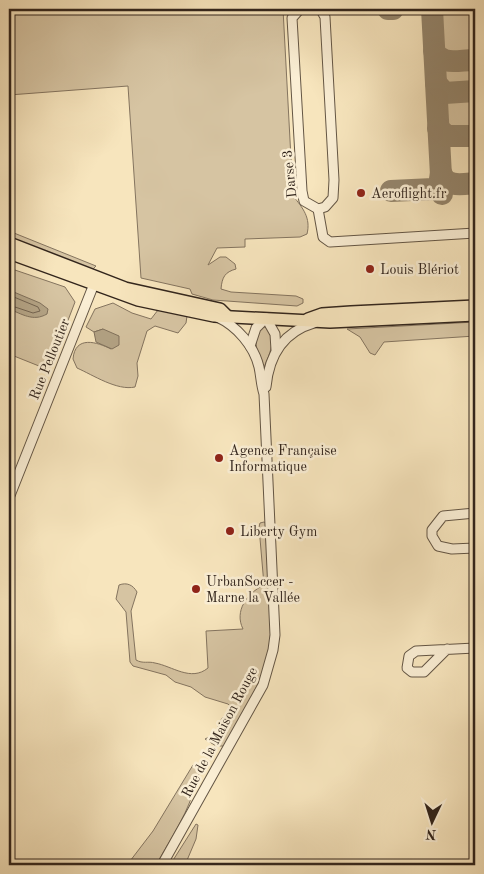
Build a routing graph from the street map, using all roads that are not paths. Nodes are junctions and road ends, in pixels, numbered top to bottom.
1 (300, 9) edge
2 (317, 9) edge
3 (318, 209) junction
4 (475, 233) edge
5 (9, 243) edge
6 (9, 253) edge
7 (95, 282) junction
8 (475, 306) edge
9 (220, 315) junction
10 (475, 315) edge
11 (266, 318) junction
12 (311, 321) junction
13 (250, 346) junction
14 (276, 350) junction
15 (264, 394) junction
16 (9, 498) edge
17 (475, 513) edge
18 (475, 548) edge
19 (475, 648) edge
20 (447, 649) dead end
21 (162, 865) edge

1 - 3 street, Darse 3
2 - 3 street
3 - 4 street
5 - 7 main road
6 - 7 main road
7 - 9 main road
7 - 16 street, Rue Pelloutier
8 - 12 main road
9 - 11 main road
9 - 13 street
10 - 12 main road
11 - 12 main road
11 - 13 street
11 - 14 street
12 - 14 street
13 - 15 street
14 - 15 street
15 - 21 street, Rue de la Maison Rouge
17 - 18 street
19 - 20 street

